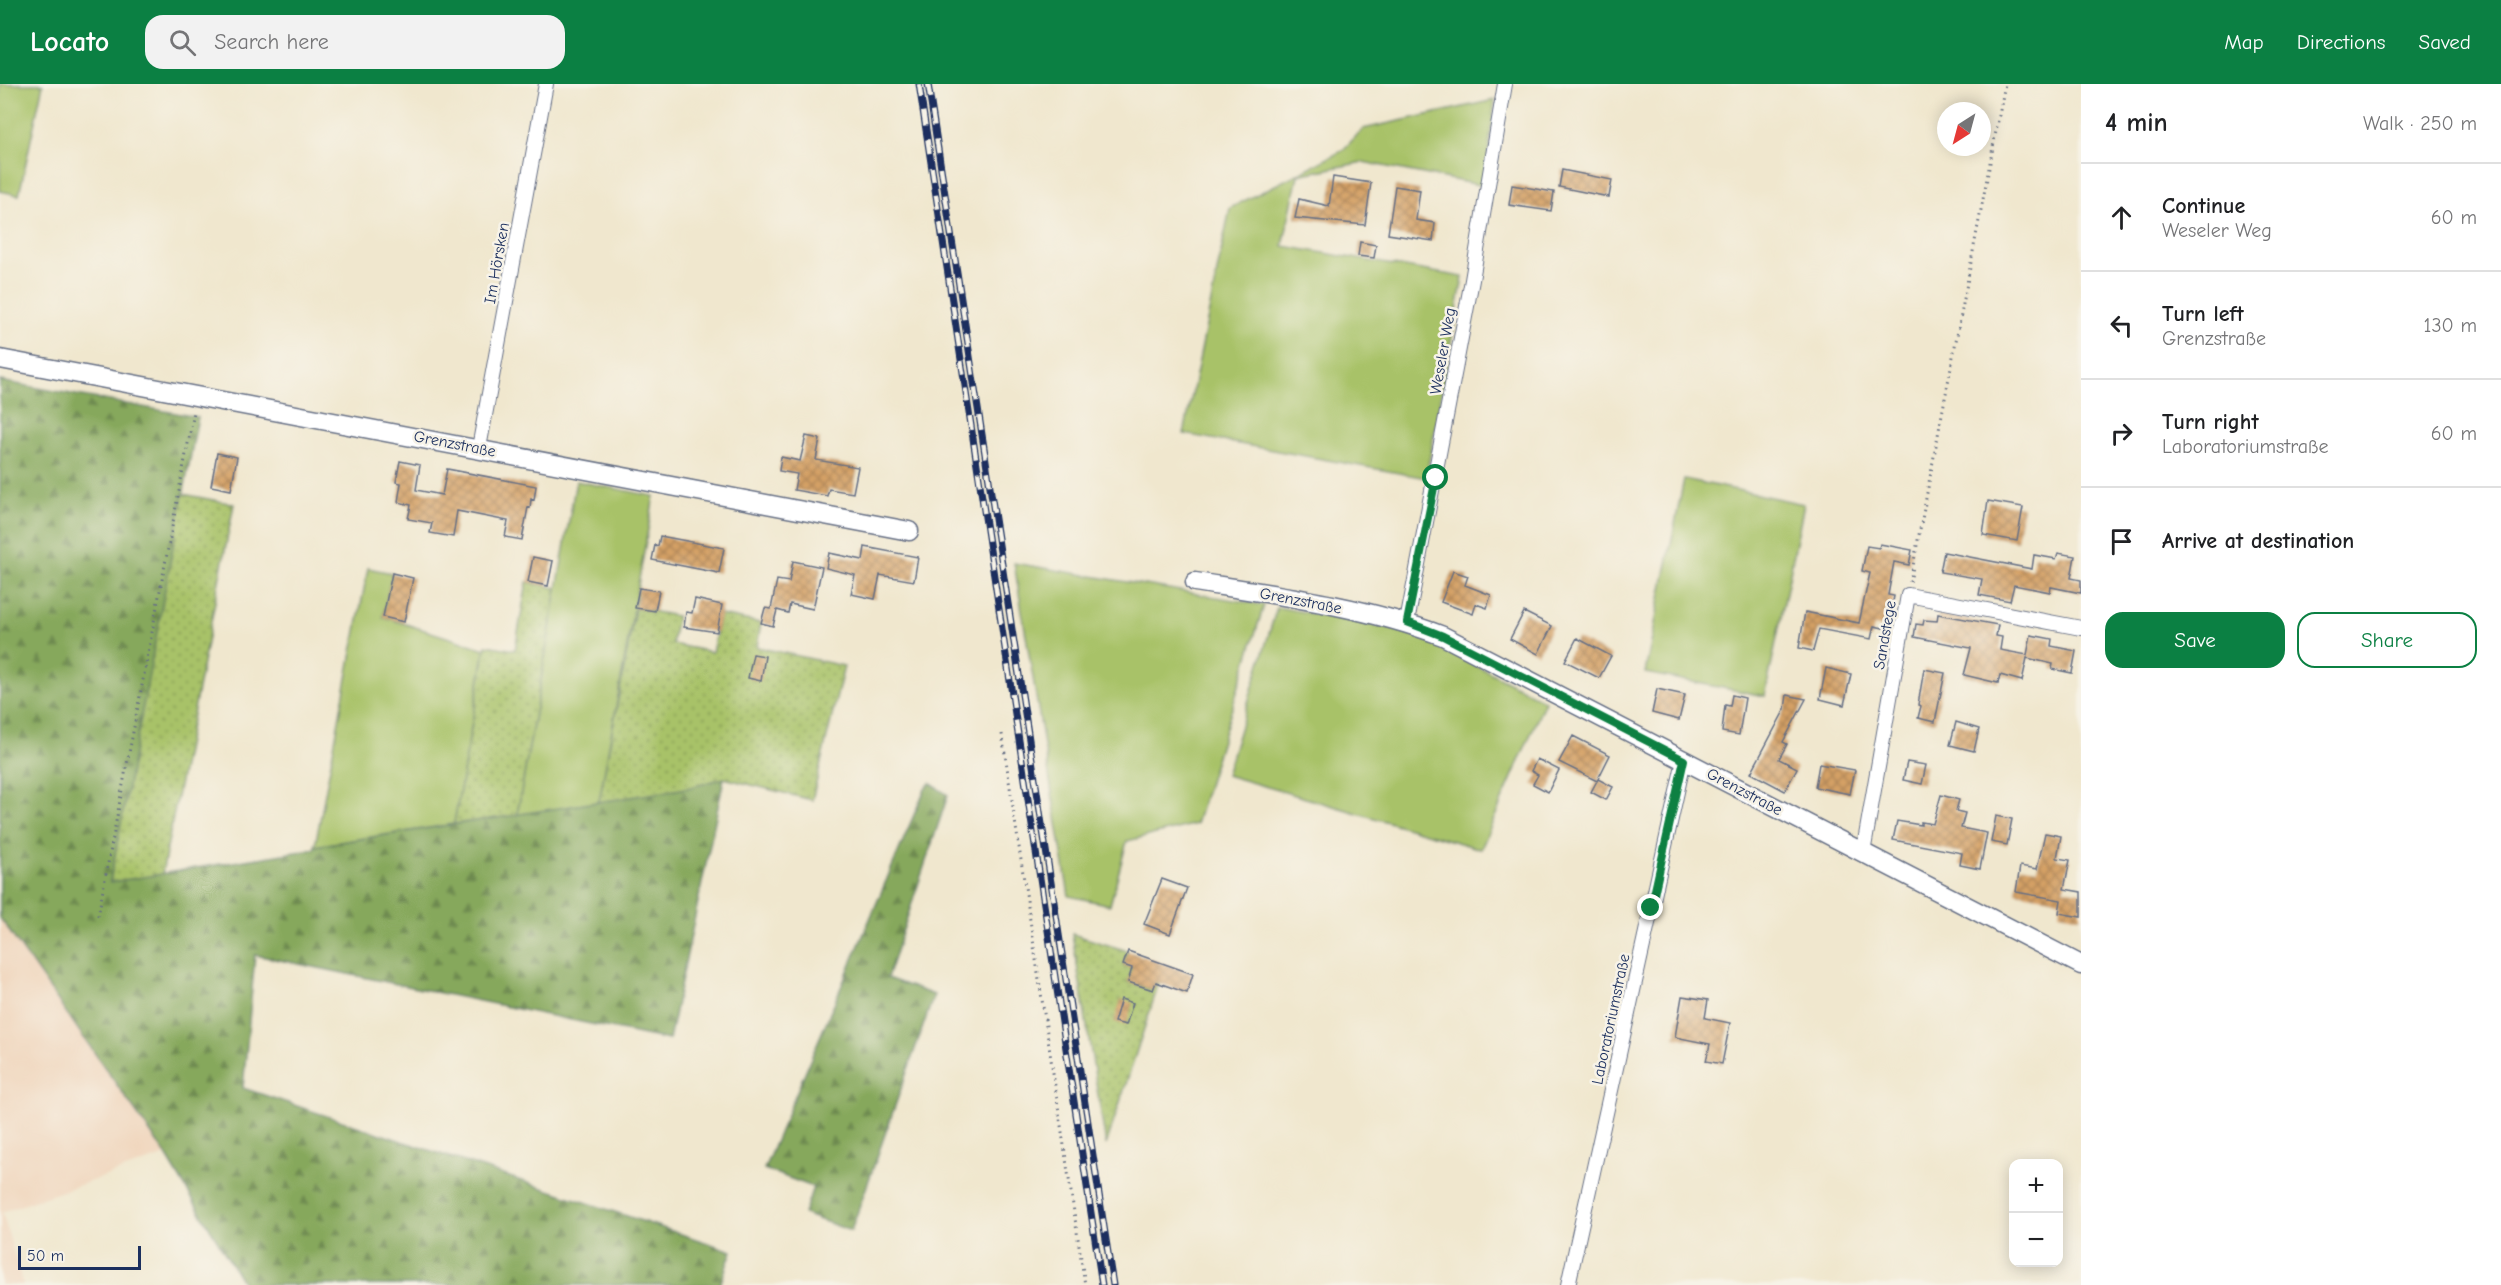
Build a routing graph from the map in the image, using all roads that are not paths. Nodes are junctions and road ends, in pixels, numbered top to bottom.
1 (546, 84) edge
2 (1505, 84) edge
3 (0, 359) edge
4 (479, 448) junction
5 (909, 531) dead end
6 (1195, 582) dead end
7 (1407, 622) junction
8 (2081, 628) edge
9 (1684, 760) junction
10 (1863, 853) junction
11 (2081, 965) edge
12 (1568, 1285) edge

1 - 4 street, Im Hörsken
2 - 7 street, Weseler Weg
3 - 4 street, Grenzstraße
4 - 5 street, Grenzstraße
6 - 7 street, Grenzstraße
7 - 9 street, Grenzstraße
8 - 10 street, Sandstege
9 - 10 street, Grenzstraße
9 - 12 street, Laboratoriumstraße
10 - 11 street, Grenzstraße

